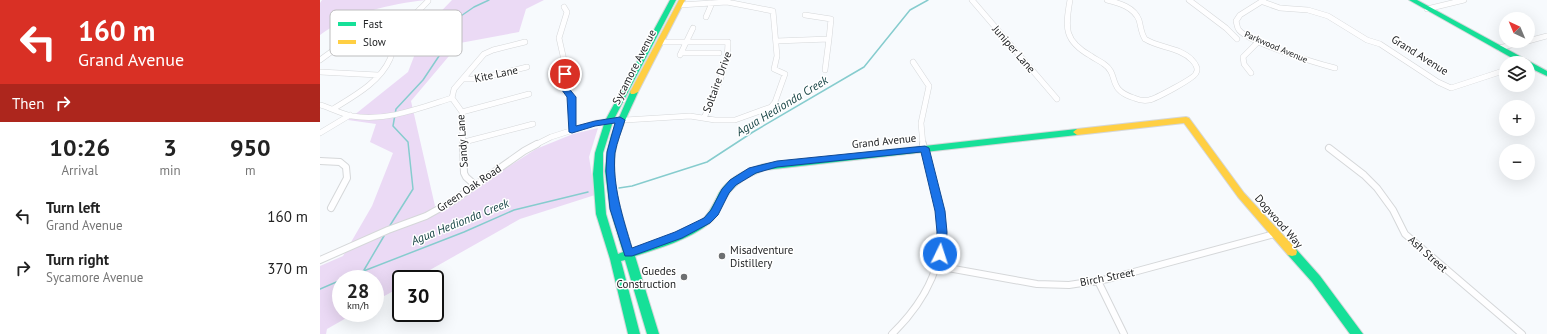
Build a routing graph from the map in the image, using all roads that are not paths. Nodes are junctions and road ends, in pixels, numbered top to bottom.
1 (972, 0) edge
2 (1070, 0) edge
3 (1107, 0) edge
4 (1189, 0) edge
5 (1412, 0) edge
6 (1464, 0) edge
7 (428, 1) dead end
8 (727, 1) edge
9 (1263, 1) edge
10 (679, 2) edge
11 (712, 3) junction
12 (564, 7) dead end
13 (1427, 9) junction
14 (419, 10) edge
15 (805, 15) dead end
16 (706, 17) dead end
17 (693, 28) dead end
18 (1547, 36) edge
19 (829, 39) junction
20 (1238, 39) dead end
21 (1535, 39) edge
22 (686, 41) junction
23 (776, 41) junction
24 (1259, 41) junction
25 (525, 42) dead end
26 (661, 42) junction
27 (1499, 48) joint
28 (330, 53) edge
29 (719, 53) dead end
30 (391, 56) edge
31 (1514, 56) edge
32 (320, 60) edge
33 (913, 62) dead end
34 (527, 67) dead end
35 (1535, 67) edge
36 (1335, 68) dead end
37 (824, 70) dead end
38 (320, 72) edge
39 (1499, 72) edge
40 (1251, 73) dead end
41 (1547, 74) edge
42 (378, 75) junction
43 (464, 79) junction
44 (529, 94) dead end
45 (452, 98) junction
46 (1057, 99) dead end
47 (320, 105) edge
48 (333, 109) junction
49 (462, 112) junction
50 (350, 115) junction
51 (704, 118) junction
52 (620, 120) junction
53 (1186, 120) joint
54 (609, 121) junction
55 (534, 124) dead end
56 (572, 130) junction
57 (320, 133) edge
58 (464, 142) junction
59 (925, 148) junction
60 (1329, 148) dead end
61 (320, 161) edge
62 (475, 185) junction
63 (331, 208) dead end
64 (1274, 234) junction
65 (629, 253) junction
66 (320, 259) edge
67 (615, 259) junction
68 (937, 266) junction
69 (1098, 280) junction
70 (634, 334) edge
71 (653, 334) edge
72 (892, 334) edge
73 (1124, 334) edge
74 (1357, 334) edge
75 (1522, 334) edge

1 - 46 street, Juniper Lane
2 - 3 street
4 - 20 street
5 - 13 main road
6 - 13 street
7 - 14 street
8 - 11 street
8 - 23 street
9 - 24 street, Parkwood Avenue
9 - 39 street, Grand Avenue
10 - 11 street
10 - 26 main road, Sycamore Avenue
10 - 54 main road, Sycamore Avenue
11 - 16 street
12 - 56 street
13 - 27 main road
15 - 19 street
17 - 22 street
18 - 21 street
19 - 23 street
19 - 37 street
22 - 26 street, Soltaire Drive
22 - 29 street
22 - 51 street, Soltaire Drive
23 - 51 street
24 - 36 street, Parkwood Avenue
24 - 40 street
25 - 43 street
26 - 52 main road, Sycamore Avenue
27 - 31 main road
28 - 32 street
30 - 42 street
33 - 59 street
34 - 43 street, Kite Lane
35 - 41 main road
38 - 42 street
42 - 48 street
43 - 45 street
44 - 49 street
45 - 49 street, Sandy Lane
45 - 50 street
47 - 48 street
48 - 50 street
49 - 58 street, Sandy Lane
50 - 57 street
51 - 52 street
52 - 54 street, Green Oak Road
52 - 65 main road, Sycamore Avenue
53 - 59 main road, Grand Avenue
53 - 64 main road, Dogwood Way
54 - 56 street, Green Oak Road
54 - 67 main road, Sycamore Avenue
55 - 58 street
56 - 62 street, Green Oak Road
58 - 62 street, Sandy Lane
59 - 65 main road, Grand Avenue
59 - 68 street
60 - 75 street, Ash Street
61 - 63 street
62 - 66 street, Green Oak Road
64 - 69 street, Birch Street
64 - 74 main road, Dogwood Way
65 - 67 main road, Grand Avenue
65 - 71 main road, Sycamore Avenue
67 - 70 main road, Sycamore Avenue
68 - 69 street, Birch Street
68 - 72 street
69 - 73 street

